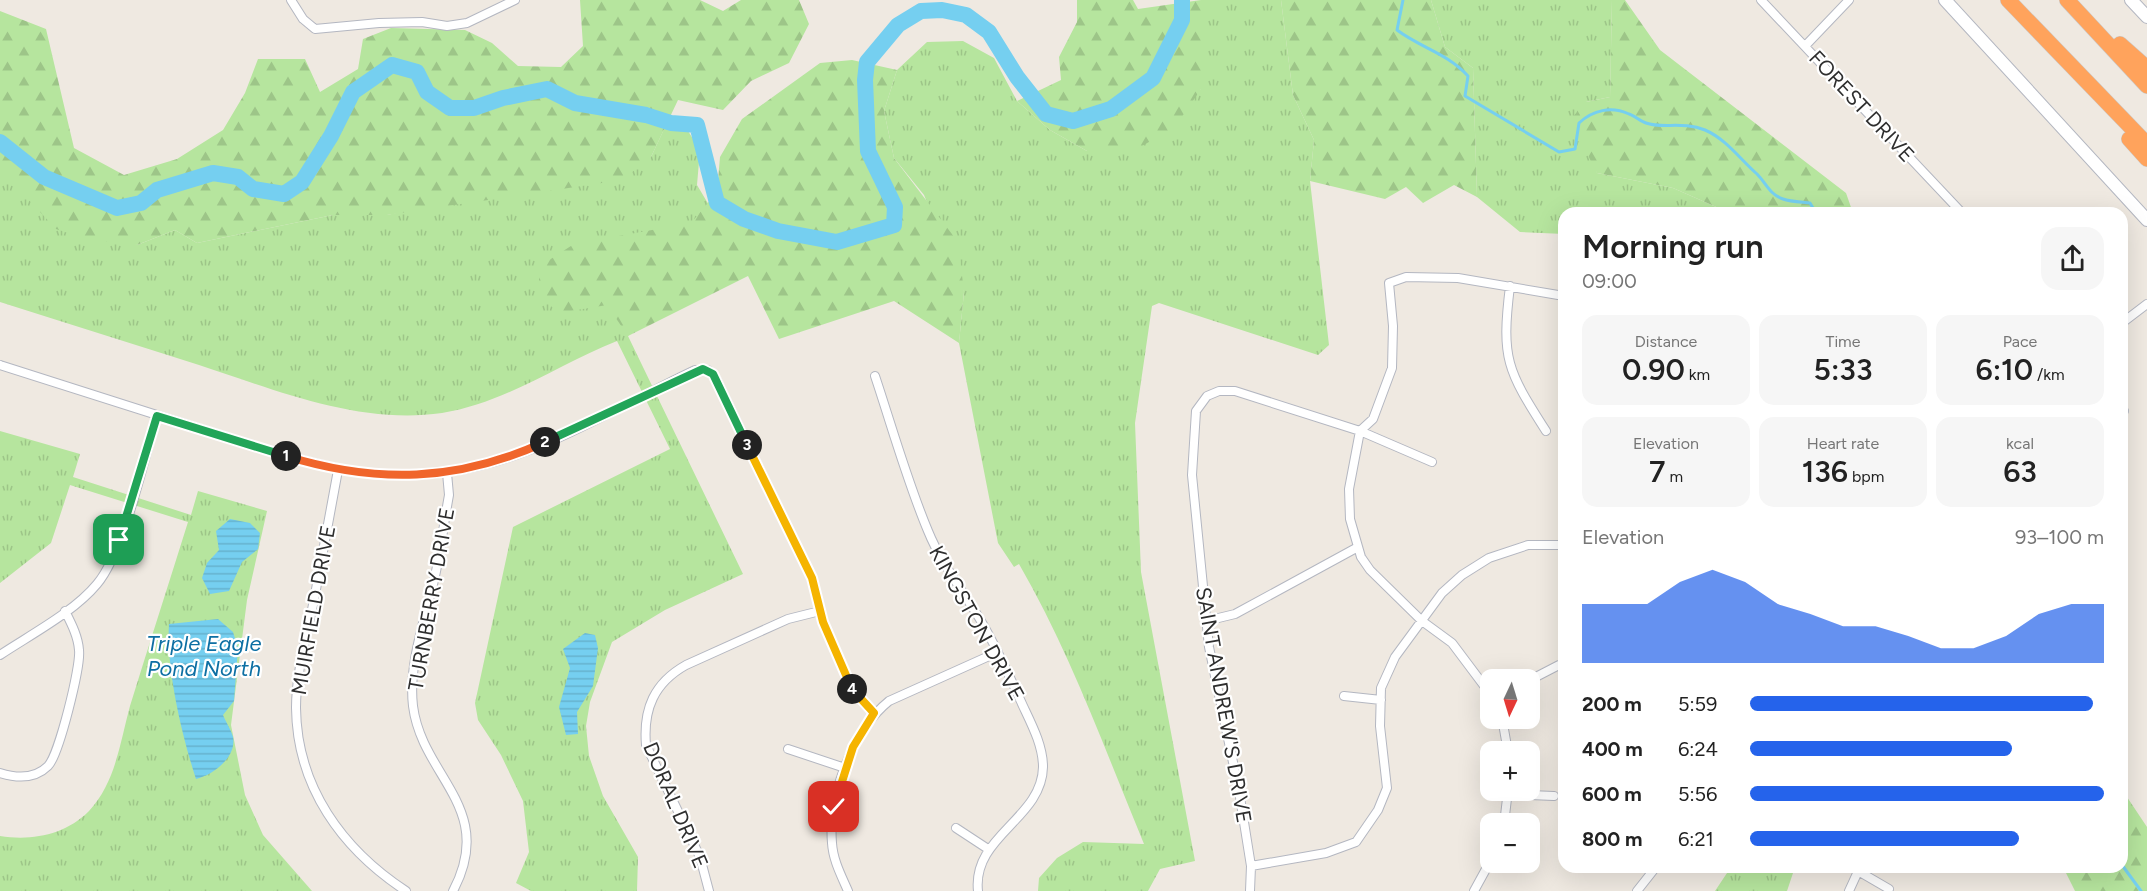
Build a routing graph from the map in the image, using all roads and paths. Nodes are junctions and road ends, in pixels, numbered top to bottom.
1 (291, 0) edge
2 (515, 0) edge
3 (1761, 0) edge
4 (1849, 0) edge
5 (1945, 0) edge
6 (2008, 0) edge
7 (2067, 0) edge
8 (2131, 0) edge
9 (2147, 16) edge
10 (2098, 33) junction
11 (1806, 45) junction
12 (2147, 68) edge
13 (2075, 69) junction
14 (2147, 86) edge
15 (2147, 144) edge
16 (2147, 159) edge
17 (1956, 207) edge
18 (2147, 220) edge
19 (1510, 286) junction
20 (1558, 295) edge
21 (2147, 304) edge
22 (2128, 318) edge
23 (0, 365) edge
24 (874, 376) dead end
25 (157, 416) junction
26 (1546, 431) dead end
27 (1360, 432) junction
28 (1432, 462) dead end
29 (338, 470) junction
30 (447, 473) junction
31 (1558, 545) edge
32 (1358, 547) junction
33 (65, 611) junction
34 (820, 611) junction
35 (1206, 621) junction
36 (1422, 621) junction
37 (998, 652) junction
38 (0, 655) edge
39 (1558, 666) edge
40 (1540, 675) edge
41 (1480, 680) edge
42 (1344, 696) dead end
43 (1381, 700) junction
44 (874, 713) junction
45 (788, 749) dead end
46 (846, 768) junction
47 (0, 773) edge
48 (1540, 795) edge
49 (1554, 796) dead end
50 (956, 828) dead end
51 (988, 849) junction
52 (1251, 866) junction
53 (1484, 873) edge
54 (1651, 873) edge
55 (1857, 873) edge
56 (1865, 873) edge
57 (1889, 889) dead end
58 (406, 891) edge
59 (453, 891) edge
60 (709, 891) edge
61 (848, 891) edge
62 (978, 891) edge
63 (1250, 891) edge
64 (1474, 891) edge
65 (1637, 891) edge
66 (1850, 891) edge

1 - 2 street
3 - 11 street, FOREST DRIVE
4 - 11 street
5 - 18 main road
6 - 13 highway
7 - 10 highway
8 - 9 main road
10 - 12 highway
10 - 14 highway
11 - 17 street, FOREST DRIVE
13 - 15 highway
13 - 16 highway
19 - 20 street
19 - 26 street
19 - 27 street
21 - 22 street
23 - 25 street
24 - 37 street, KINGSTON DRIVE
25 - 29 street
25 - 33 street
27 - 28 street, SAINT ANDREW'S DRIVE
27 - 32 street
27 - 35 street, SAINT ANDREW'S DRIVE
29 - 30 street
29 - 58 street, MUIRFIELD DRIVE
30 - 34 street
30 - 59 street, TURNBERRY DRIVE
31 - 36 street
32 - 35 street
32 - 36 street
33 - 38 street
33 - 47 street
34 - 44 street
34 - 60 street, DORAL DRIVE
35 - 52 street, SAINT ANDREW'S DRIVE
36 - 41 street
36 - 43 street
37 - 44 street
37 - 51 street, KINGSTON DRIVE
39 - 40 street
42 - 43 street
43 - 52 street
44 - 46 street
45 - 46 street
46 - 61 street
48 - 49 street
50 - 51 street
51 - 62 street, KINGSTON DRIVE
52 - 63 street, SAINT ANDREW'S DRIVE
53 - 64 street
54 - 65 street
55 - 66 street
56 - 57 street

